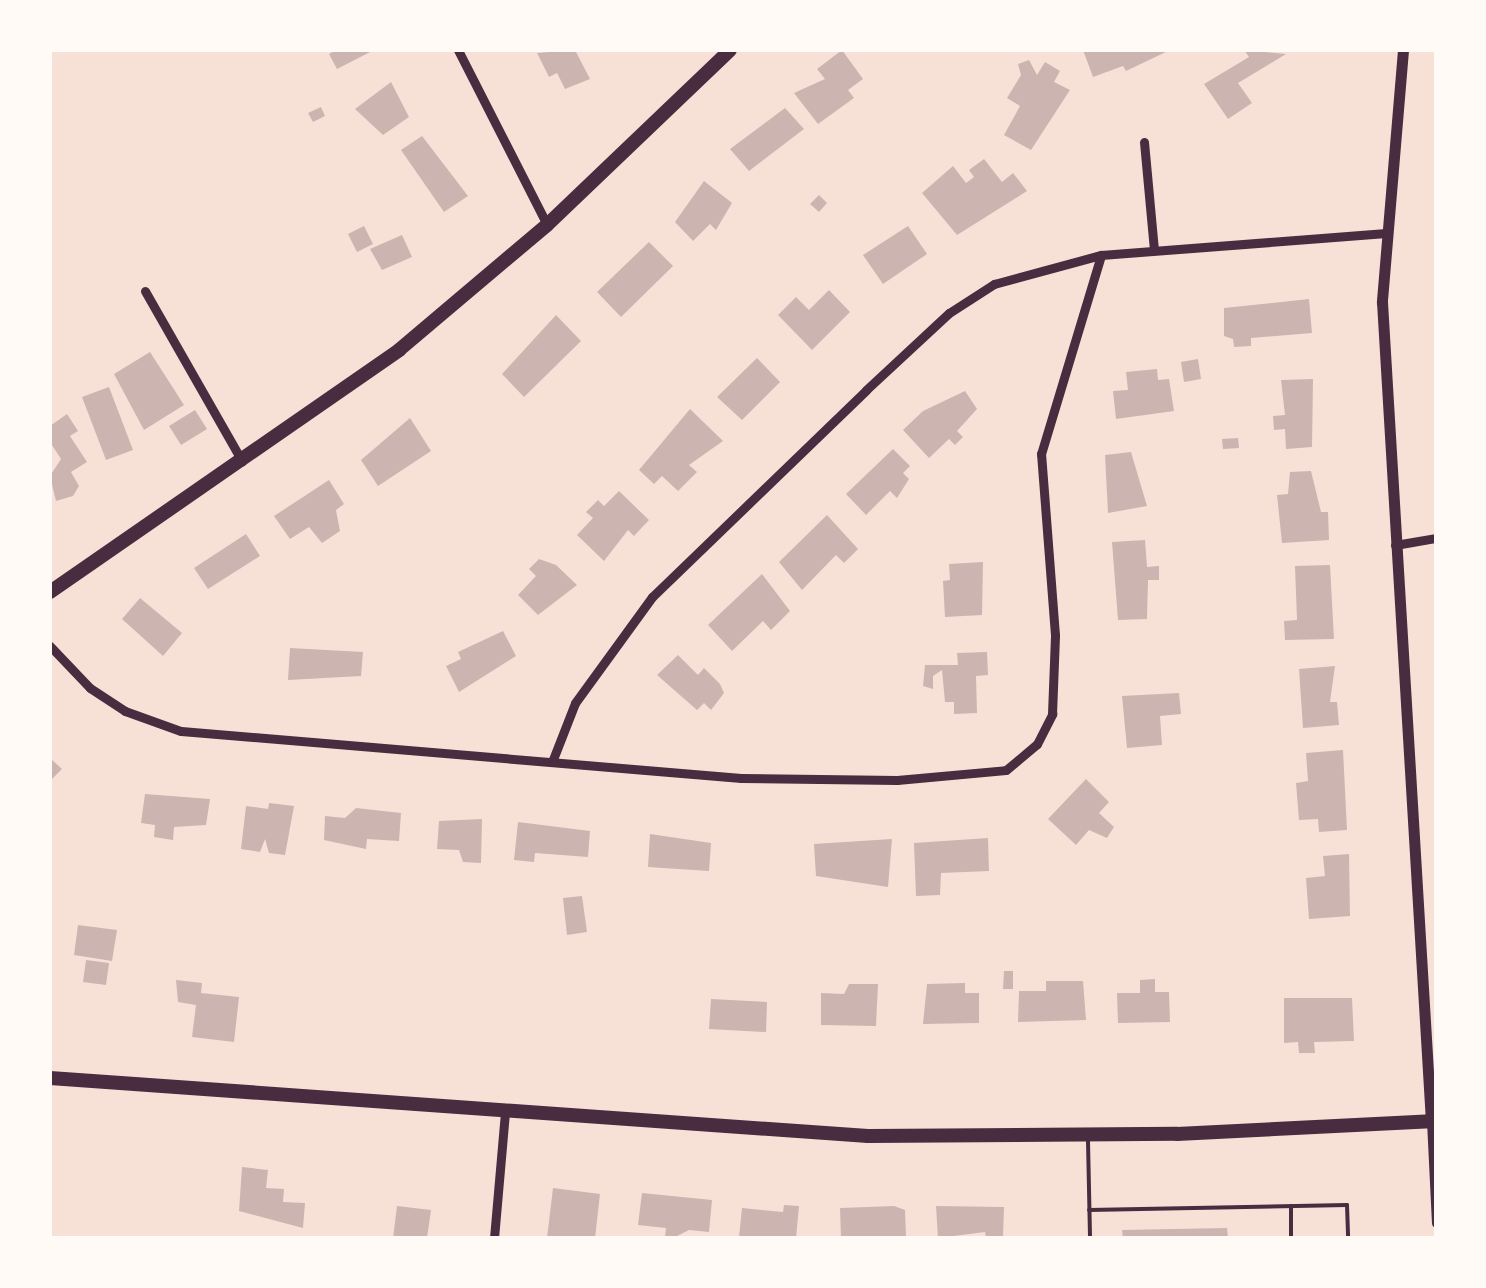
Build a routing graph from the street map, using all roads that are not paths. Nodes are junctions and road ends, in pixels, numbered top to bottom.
1 (458, 50) edge
2 (730, 50) edge
3 (1403, 50) edge
4 (1144, 142) dead end
5 (546, 225) junction
6 (1386, 233) junction
7 (1154, 249) junction
8 (1101, 255) junction
9 (145, 291) dead end
10 (243, 463) junction
11 (1436, 538) edge
12 (1395, 545) junction
13 (50, 592) edge
14 (50, 646) edge
15 (552, 762) junction
16 (50, 1078) edge
17 (505, 1112) junction
18 (1434, 1121) edge
19 (1088, 1136) junction
20 (1291, 1206) junction
21 (1089, 1210) junction
22 (1436, 1223) edge
23 (494, 1238) edge
24 (1090, 1238) edge
25 (1292, 1238) edge
26 (1348, 1238) edge

1 - 5 street
2 - 5 main road
3 - 6 street
4 - 7 street
5 - 10 main road
6 - 7 street
6 - 12 street
7 - 8 street
8 - 15 street
8 - 15 street
9 - 10 street
10 - 13 main road
11 - 12 street
12 - 18 street
14 - 15 street
16 - 17 main road
17 - 19 main road
17 - 23 street
18 - 19 main road
18 - 22 street
19 - 21 lane
20 - 21 lane
20 - 25 lane
20 - 26 lane
21 - 24 lane

